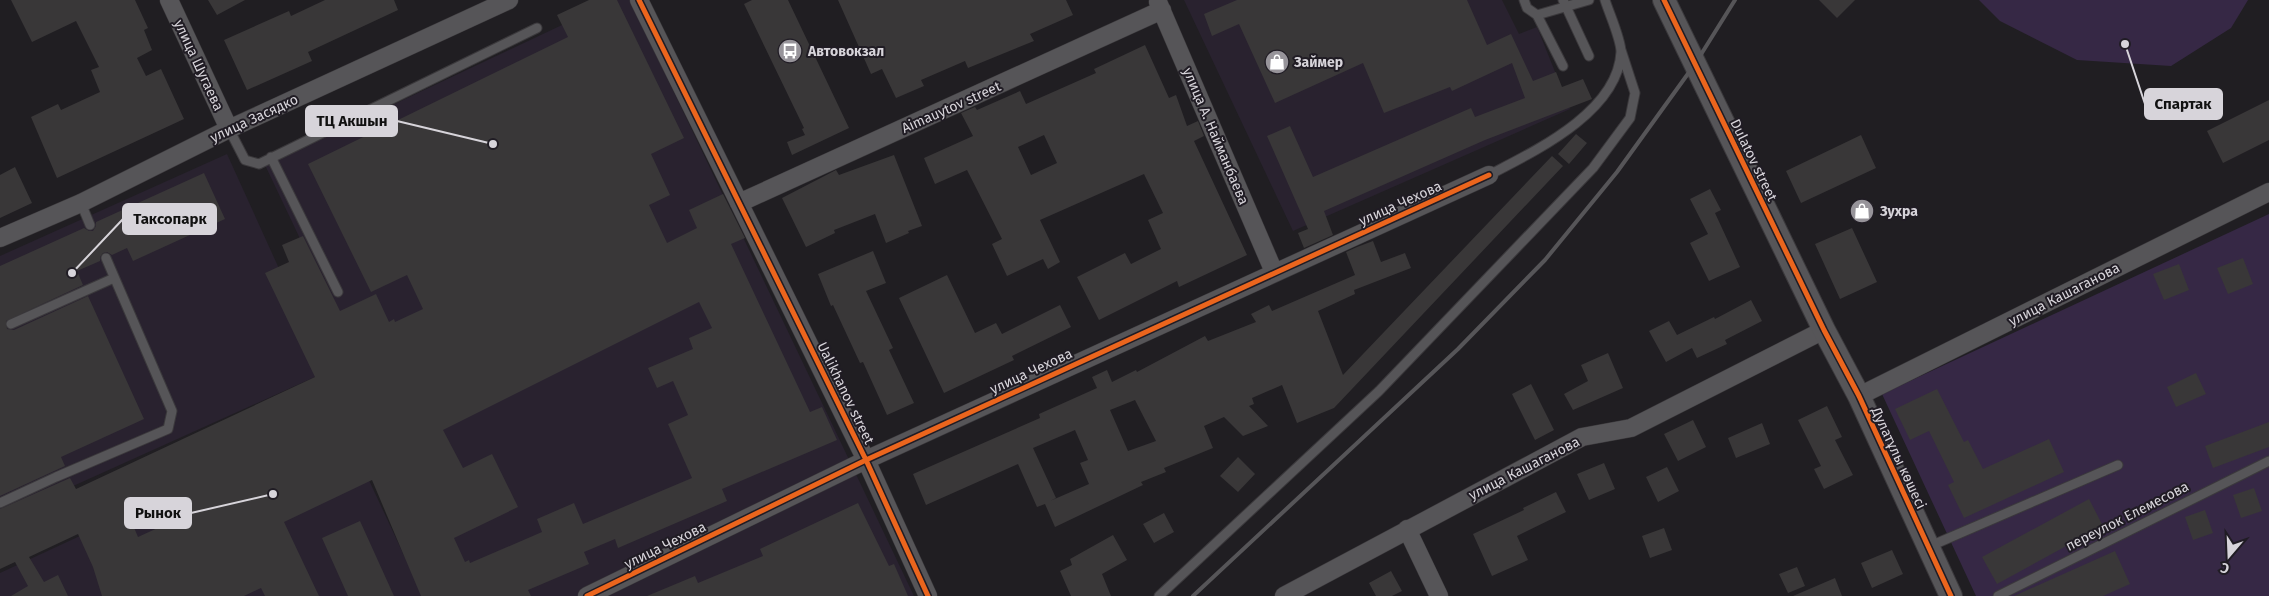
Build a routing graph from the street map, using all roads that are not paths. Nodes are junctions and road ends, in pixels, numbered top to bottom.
1 (169, 0) edge
2 (508, 0) edge
3 (639, 0) edge
4 (1524, 0) edge
5 (1589, 0) edge
6 (1605, 0) edge
7 (1664, 0) edge
8 (1564, 3) edge
9 (1160, 5) edge
10 (1538, 15) junction
11 (537, 28) dead end
12 (1621, 50) junction
13 (1589, 56) dead end
14 (1563, 66) dead end
15 (229, 130) junction
16 (271, 157) junction
17 (1489, 175) joint
18 (2269, 192) edge
19 (81, 203) junction
20 (739, 203) junction
21 (90, 225) dead end
22 (0, 238) edge
23 (106, 258) dead end
24 (1274, 272) junction
25 (114, 278) junction
26 (338, 292) dead end
27 (11, 324) dead end
28 (1824, 330) junction
29 (1859, 396) junction
30 (866, 460) junction
31 (2269, 461) edge
32 (2118, 465) dead end
33 (0, 503) edge
34 (1407, 529) junction
35 (1928, 547) junction
36 (1948, 595) edge
37 (587, 596) edge
38 (928, 596) edge
39 (1159, 596) edge
40 (1284, 596) edge
41 (1439, 596) edge
42 (1998, 596) edge

1 - 15 street, улица Шугаева
2 - 15 street, улица Засядко
3 - 20 street, Ualikhanov street
4 - 10 lane
5 - 8 lane
6 - 12 lane
7 - 28 street, Dulatov street
8 - 10 lane
8 - 13 lane
9 - 20 street, Aimauytov street
9 - 24 street, улица А. Найманбаева
10 - 14 lane
11 - 16 lane
12 - 17 lane
12 - 39 lane
15 - 16 lane
15 - 19 street, улица Засядко
16 - 26 lane
17 - 24 street, улица Чехова
18 - 29 street, улица Кашаганова
19 - 21 lane
19 - 22 street, улица Засядко
20 - 30 street, Ualikhanov street
23 - 25 lane
24 - 30 street, улица Чехова
25 - 27 lane
25 - 33 lane
28 - 29 street, Дулатұлы көшесі
28 - 34 street, улица Кашаганова
29 - 35 street, Дулатұлы көшесі
30 - 37 street, улица Чехова
30 - 38 street, Ualikhanov street
31 - 42 lane, переулок Елемесова
32 - 35 lane
34 - 40 street, улица Кашаганова
34 - 41 street
35 - 36 street, Дулатұлы көшесі

